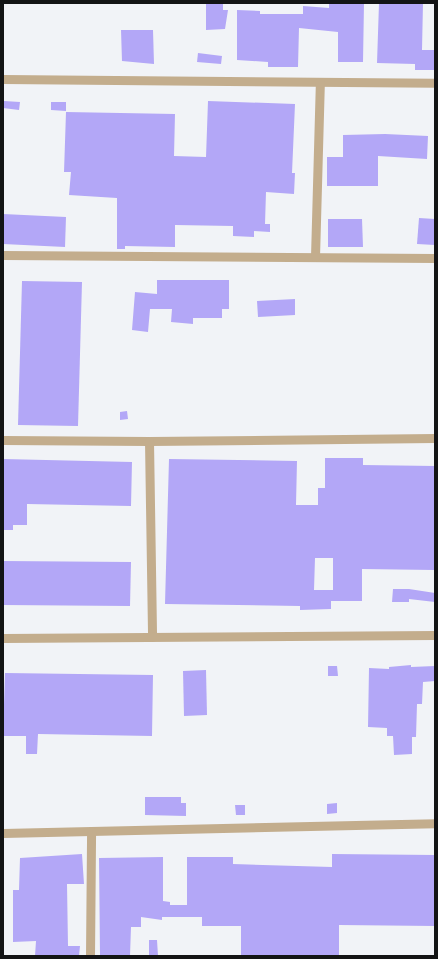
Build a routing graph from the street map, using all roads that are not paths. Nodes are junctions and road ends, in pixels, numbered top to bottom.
1 (3, 79) edge
2 (320, 82) junction
3 (435, 83) edge
4 (3, 255) edge
5 (315, 257) junction
6 (435, 258) edge
7 (435, 438) edge
8 (3, 440) edge
9 (149, 441) junction
10 (435, 635) edge
11 (152, 637) junction
12 (3, 638) edge
13 (435, 823) edge
14 (91, 831) junction
15 (3, 833) edge
16 (90, 956) edge

1 - 2 street
2 - 3 street
2 - 5 street
4 - 5 street
5 - 6 street
7 - 9 street
8 - 9 street
9 - 11 street
10 - 11 street
11 - 12 street
13 - 14 street
14 - 15 street
14 - 16 street

